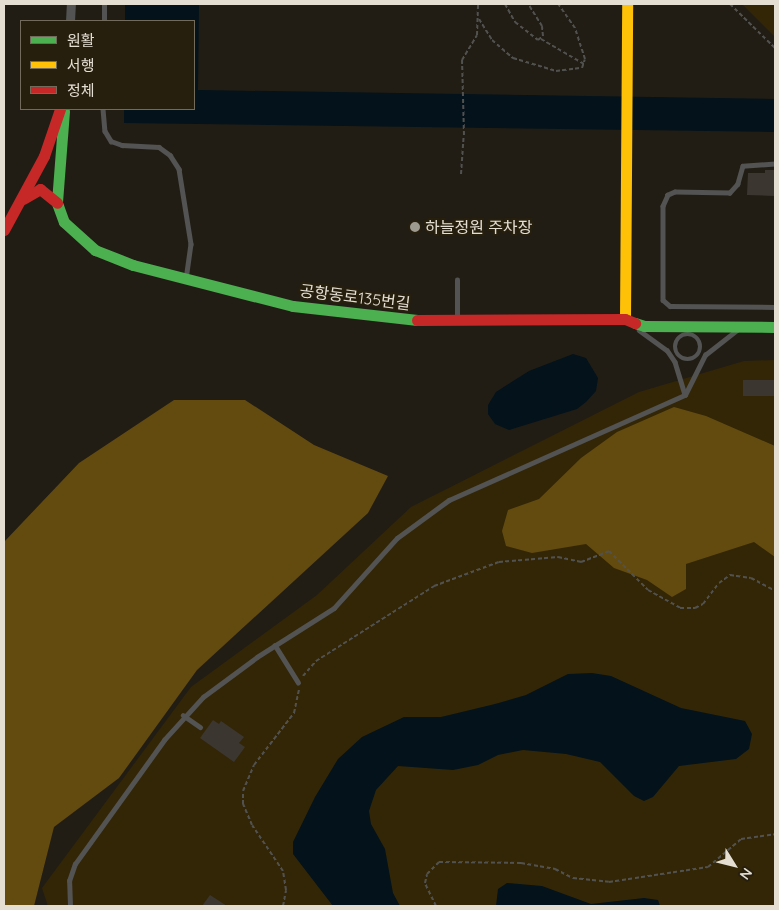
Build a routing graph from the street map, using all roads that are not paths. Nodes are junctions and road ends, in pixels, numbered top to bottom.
1 (71, 4) edge
2 (104, 4) edge
3 (628, 4) edge
4 (70, 20) edge
5 (104, 20) edge
6 (60, 110) edge
7 (64, 110) edge
8 (103, 110) edge
9 (775, 164) edge
10 (20, 202) junction
11 (57, 203) junction
12 (4, 230) edge
13 (186, 280) junction
14 (457, 280) dead end
15 (775, 307) edge
16 (625, 319) junction
17 (457, 320) junction
18 (742, 327) junction
19 (775, 327) edge
20 (688, 330) junction
21 (676, 353) junction
22 (703, 353) junction
23 (671, 356) junction
24 (685, 395) junction
25 (275, 645) junction
26 (298, 682) road end
27 (183, 715) junction
28 (200, 727) dead end
29 (70, 906) edge

1 - 4 street
2 - 5 lane
3 - 16 main road
6 - 10 main road
7 - 11 main road
8 - 13 lane
9 - 15 lane
10 - 11 main road
10 - 12 main road
11 - 13 main road, 공항동로135번길
13 - 17 main road, 공항동로135번길
14 - 17 lane
16 - 17 main road, 공항동로135번길
16 - 20 main road, 공항동로135번길
16 - 23 lane
18 - 19 main road, 공항동로135번길
18 - 20 main road, 공항동로135번길
18 - 22 lane
20 - 21 lane
20 - 22 lane
21 - 22 lane
21 - 23 lane
22 - 24 lane
23 - 24 lane
24 - 25 lane
25 - 26 lane
25 - 27 lane
27 - 28 lane
27 - 29 lane

